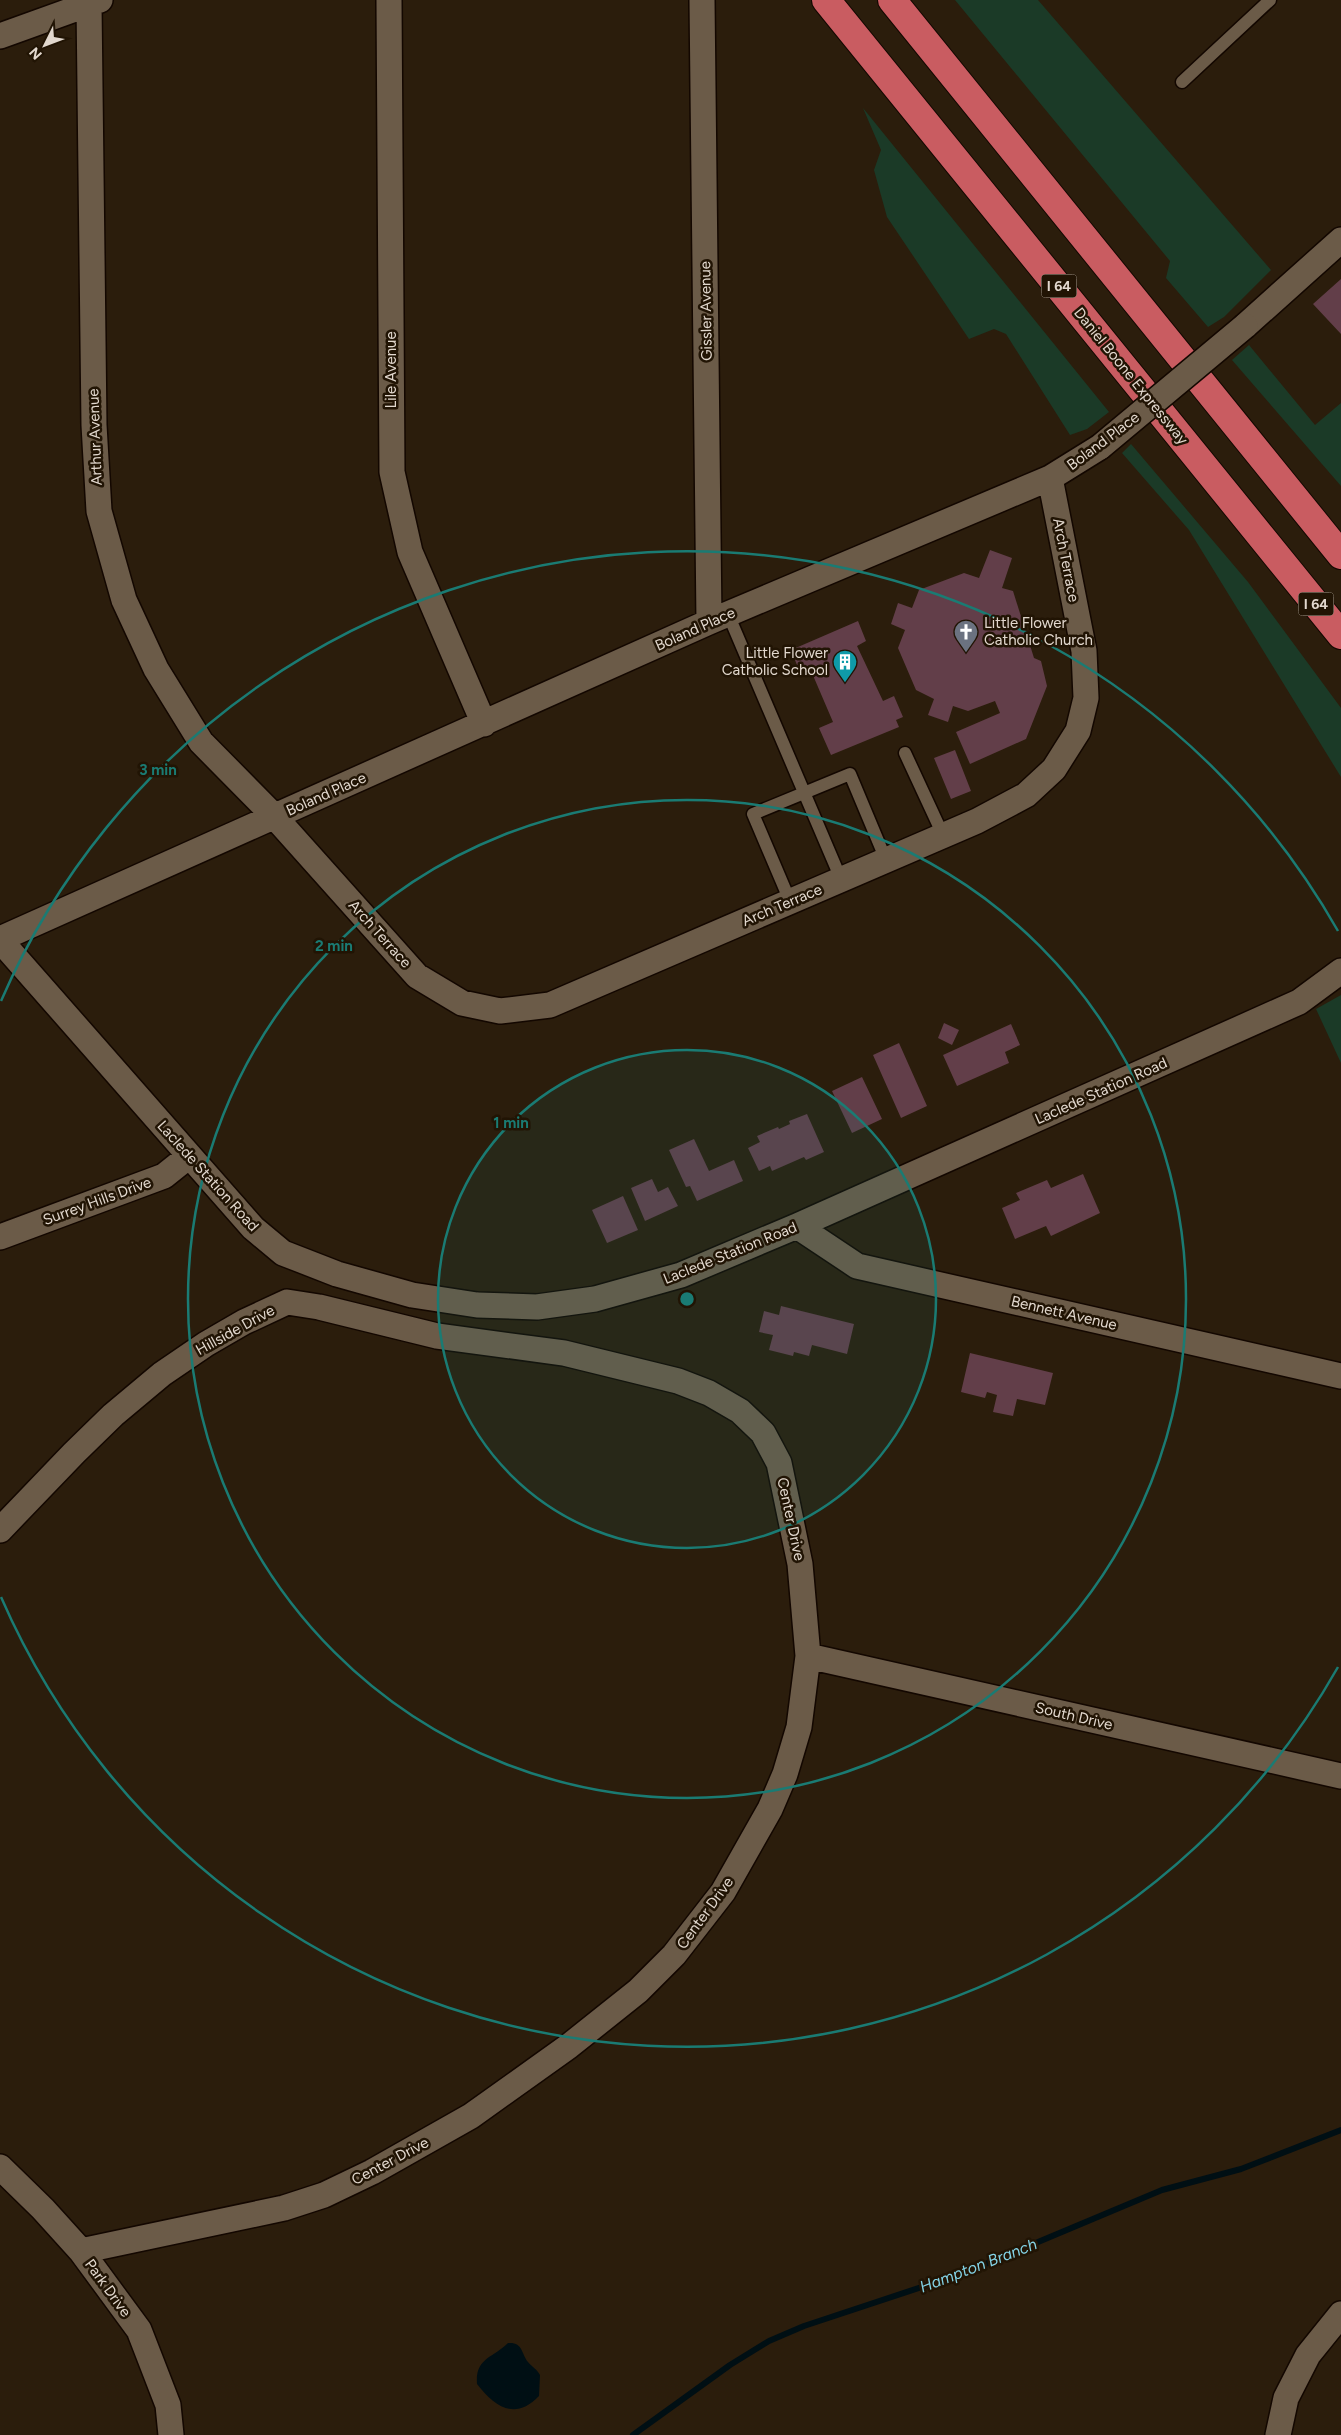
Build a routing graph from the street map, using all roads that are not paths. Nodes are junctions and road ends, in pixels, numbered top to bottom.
1 (389, 0) edge
2 (702, 0) edge
3 (826, 0) edge
4 (892, 0) edge
5 (1270, 0) edge
6 (94, 2) edge
7 (0, 36) edge
8 (1182, 82) dead end
9 (1341, 240) edge
10 (1050, 478) junction
11 (1341, 555) edge
12 (719, 618) junction
13 (1341, 635) edge
14 (484, 724) junction
15 (905, 752) dead end
16 (804, 792) junction
17 (274, 816) junction
18 (943, 835) junction
19 (886, 860) junction
20 (841, 879) junction
21 (790, 901) junction
22 (0, 940) edge
23 (1341, 971) edge
24 (189, 1156) junction
25 (797, 1226) junction
26 (0, 1237) edge
27 (564, 1353) joint
28 (1341, 1376) edge
29 (0, 1530) edge
30 (808, 1656) junction
31 (1341, 1776) edge
32 (0, 2167) edge
33 (81, 2251) junction
34 (1341, 2314) edge
35 (171, 2435) edge
36 (1278, 2435) edge

1 - 14 street, Lile Avenue
2 - 12 street, Gissler Avenue
3 - 13 highway, Daniel Boone Expressway / I 64
4 - 11 highway
5 - 8 lane
6 - 7 street
6 - 17 street, Arthur Avenue
9 - 10 street, Boland Place, bridge
10 - 12 street, Boland Place
10 - 18 street, Arch Terrace
12 - 14 street, Boland Place
12 - 16 lane
14 - 17 street, Boland Place
15 - 18 lane
16 - 19 lane
16 - 20 lane
16 - 21 lane
17 - 21 street, Arch Terrace
17 - 22 street, Boland Place
18 - 19 street, Arch Terrace
19 - 20 street, Arch Terrace
20 - 21 street, Arch Terrace
22 - 24 street, Laclede Station Road
23 - 25 street, Laclede Station Road
24 - 25 street, Laclede Station Road
24 - 26 street, Surrey Hills Drive
25 - 28 street, Bennett Avenue
27 - 29 street, Hillside Drive
27 - 30 street, Center Drive
30 - 31 street, South Drive
30 - 33 street, Center Drive
32 - 33 street, Park Drive
33 - 35 street, Park Drive
34 - 36 street

